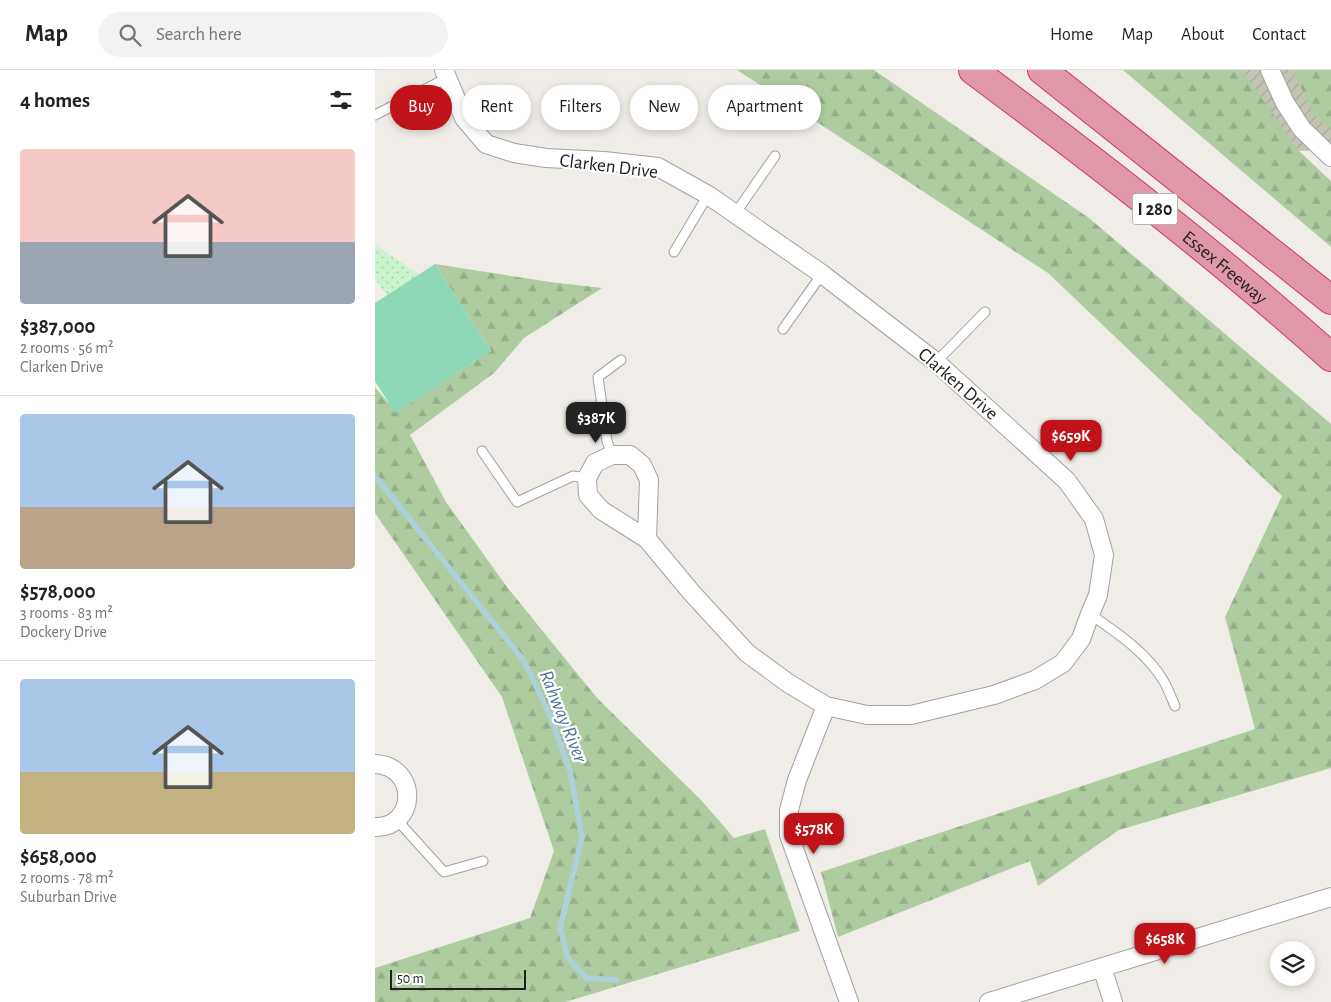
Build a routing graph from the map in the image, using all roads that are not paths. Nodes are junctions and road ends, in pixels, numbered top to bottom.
1 (973, 70) edge
2 (1042, 70) edge
3 (1270, 70) edge
4 (445, 74) edge
5 (375, 116) edge
6 (775, 156) dead end
7 (1331, 157) edge
8 (708, 195) junction
9 (735, 214) junction
10 (674, 252) dead end
11 (822, 274) junction
12 (1331, 300) edge
13 (985, 312) dead end
14 (783, 329) dead end
15 (1331, 357) edge
16 (621, 360) dead end
17 (936, 362) junction
18 (482, 451) dead end
19 (612, 455) junction
20 (587, 478) junction
21 (647, 539) junction
22 (1091, 614) junction
23 (825, 706) junction
24 (1175, 706) dead end
25 (375, 764) edge
26 (397, 820) junction
27 (375, 827) edge
28 (483, 861) dead end
29 (1331, 897) edge
30 (1103, 967) junction
31 (849, 1002) edge
32 (989, 1002) edge
33 (1113, 1002) edge

1 - 15 highway, Essex Freeway / I 280
2 - 12 highway, Essex Freeway / I 280
3 - 7 street
4 - 5 lane
4 - 8 street, Clarken Drive
6 - 9 lane
8 - 9 street, Clarken Drive
8 - 10 lane
9 - 11 street, Clarken Drive
11 - 14 lane
11 - 17 street, Clarken Drive
13 - 17 lane
16 - 19 lane
17 - 22 street, Clarken Drive
18 - 20 lane
19 - 20 street
19 - 21 street
20 - 21 street, Clarken Drive
21 - 23 street, Clarken Drive
22 - 23 street, Clarken Drive
22 - 24 lane
23 - 31 street
25 - 26 street
26 - 27 street
26 - 28 lane
29 - 30 street
30 - 32 street
30 - 33 street

